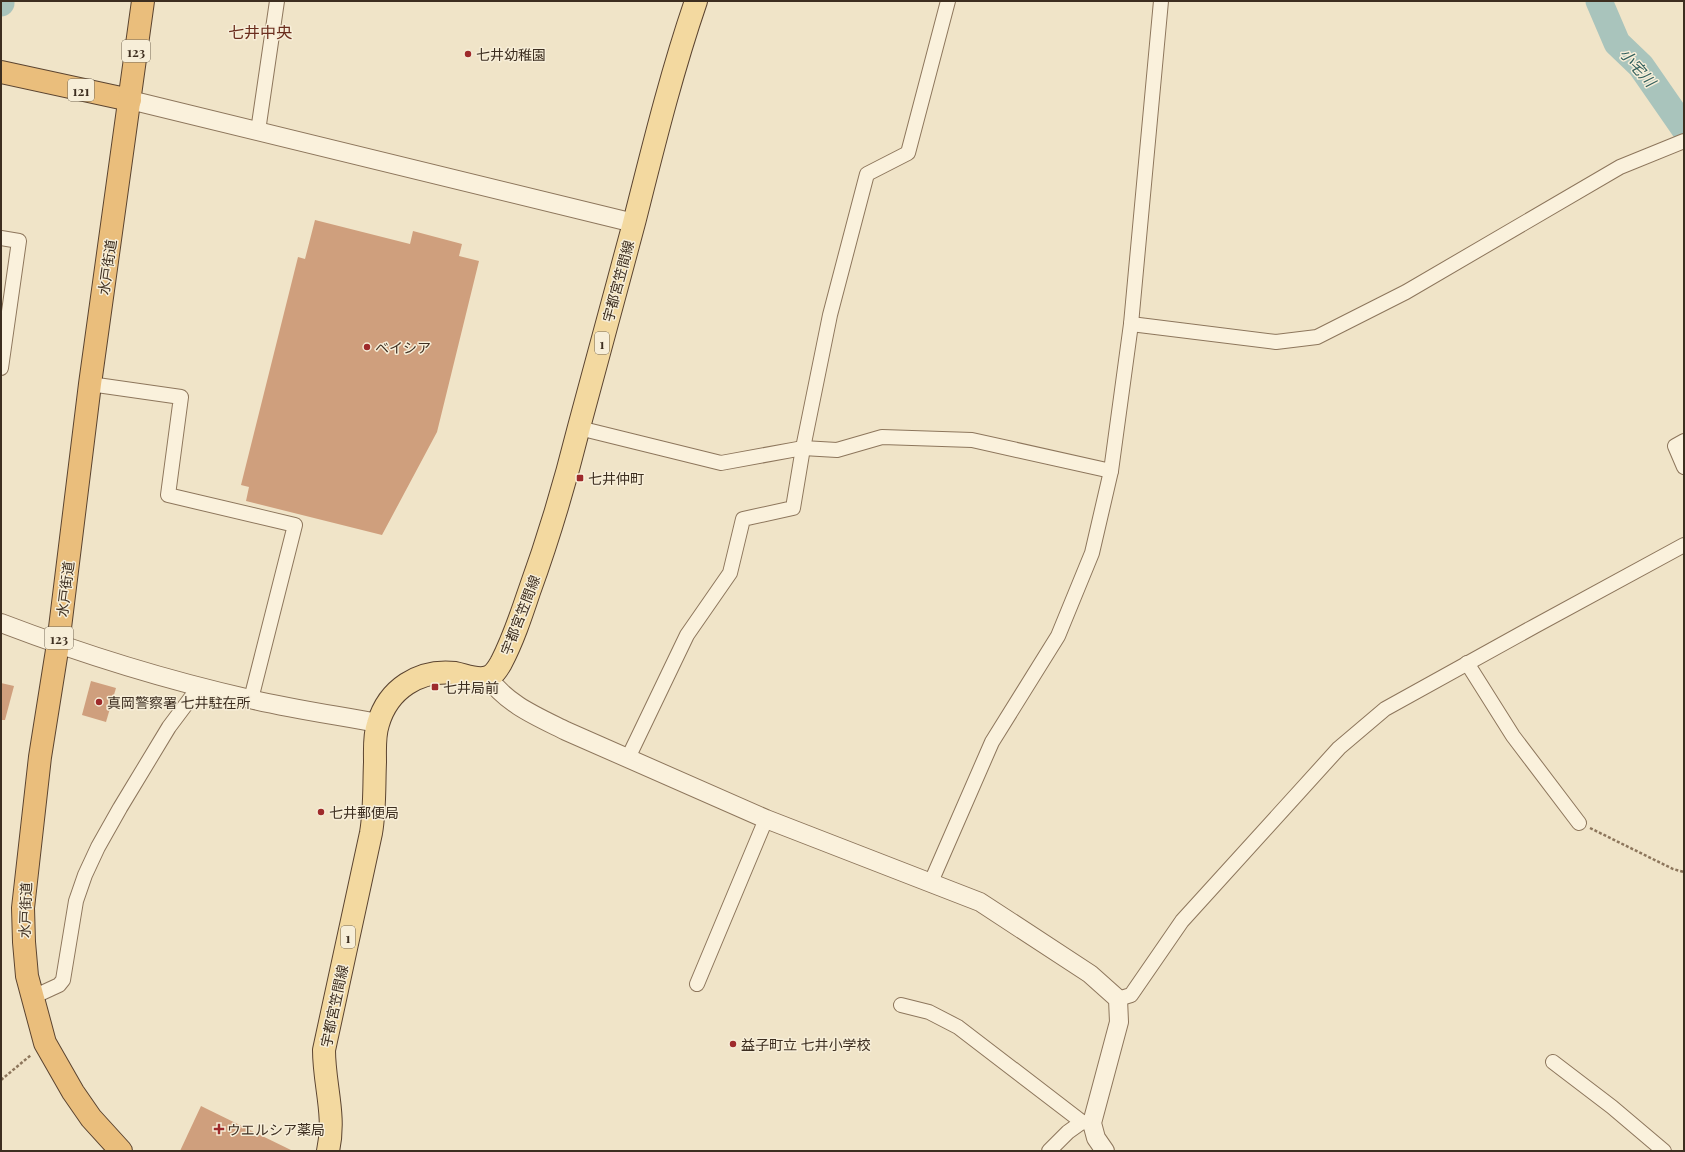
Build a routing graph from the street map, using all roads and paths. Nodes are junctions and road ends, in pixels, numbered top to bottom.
1 (143, 1) edge
2 (277, 1) edge
3 (696, 1) edge
4 (948, 1) edge
5 (1161, 1) edge
6 (1, 72) edge
7 (130, 100) junction
8 (258, 132) junction
9 (1680, 142) edge
10 (634, 223) junction
11 (1, 238) edge
12 (1131, 324) junction
13 (1, 368) edge
14 (90, 384) junction
15 (579, 428) junction
16 (1684, 441) edge
17 (803, 448) junction
18 (1684, 467) edge
19 (1111, 471) junction
20 (1684, 545) edge
21 (1, 623) edge
22 (58, 644) junction
23 (1468, 663) junction
24 (488, 677) junction
25 (198, 686) junction
26 (251, 699) junction
27 (378, 723) junction
28 (628, 758) junction
29 (766, 819) junction
30 (1579, 823) joint
31 (1684, 872) edge
32 (931, 882) junction
33 (697, 984) dead end
34 (33, 997) junction
35 (1118, 999) junction
36 (901, 1005) dead end
37 (45, 1043) junction
38 (1552, 1062) dead end
39 (1, 1080) edge
40 (1087, 1122) junction
41 (121, 1151) edge
42 (328, 1151) edge
43 (1049, 1151) edge
44 (1105, 1151) edge
45 (1664, 1151) edge

1 - 7 highway, 水戸街道 / 123
2 - 8 street
3 - 10 main road, 宇都宮笠間線 / 1
4 - 17 street
5 - 12 street
6 - 7 highway, 121
7 - 8 street
7 - 14 highway, 水戸街道 / 123
8 - 10 street
9 - 12 street
10 - 15 main road, 宇都宮笠間線 / 1
11 - 13 street
12 - 19 street
14 - 22 highway, 水戸街道 / 123
14 - 26 street
15 - 17 street
15 - 24 main road, 宇都宮笠間線 / 1
16 - 18 street
17 - 19 street
17 - 28 street
19 - 32 street
20 - 23 street
21 - 22 street
22 - 25 street
22 - 34 highway, 水戸街道 / 123
23 - 30 street
23 - 35 street
24 - 27 main road, 宇都宮笠間線 / 1
24 - 28 street
25 - 26 street
25 - 34 street
26 - 27 street
27 - 42 main road, 宇都宮笠間線 / 1
28 - 29 street
29 - 32 street
29 - 33 street
30 - 31 path
32 - 35 street
34 - 37 highway, 水戸街道 / 123
35 - 40 street
36 - 40 street
37 - 39 path
37 - 41 highway, 水戸街道 / 123
38 - 45 street
40 - 43 street
40 - 44 street

